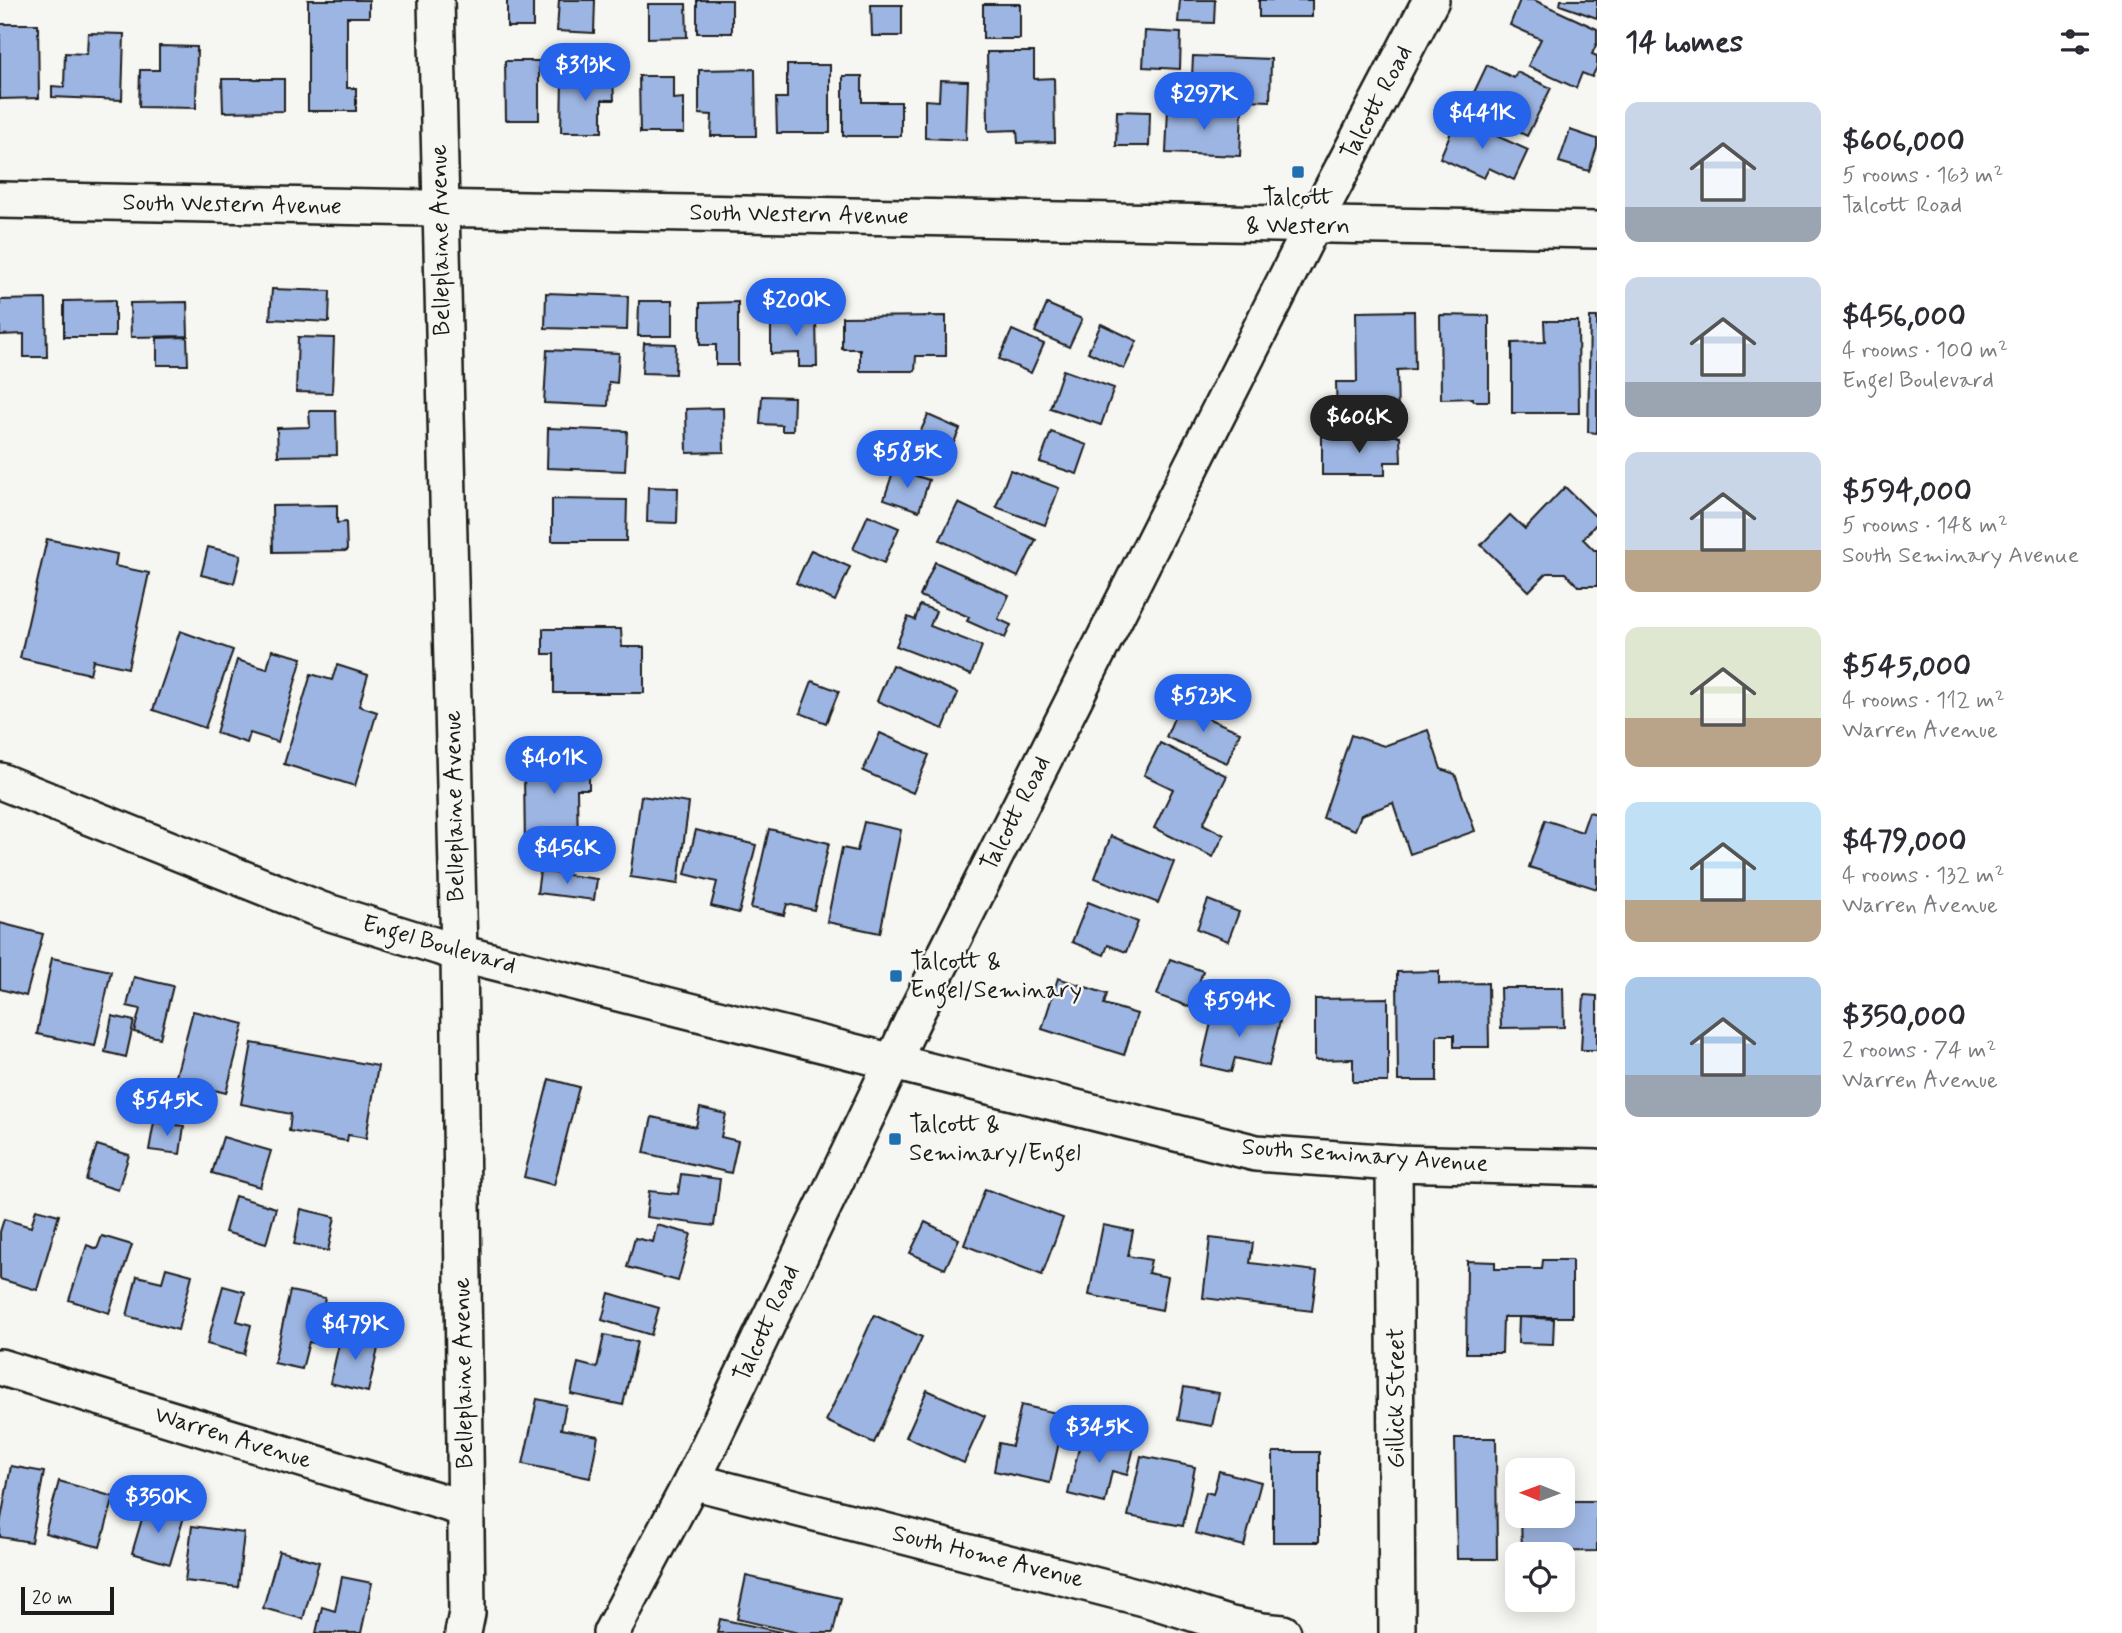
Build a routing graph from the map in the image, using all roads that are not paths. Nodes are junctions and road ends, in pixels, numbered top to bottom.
1 (436, 0) edge
2 (1431, 0) edge
3 (0, 200) edge
4 (440, 209) junction
5 (1314, 223) junction
6 (1597, 230) edge
7 (0, 781) edge
8 (459, 953) junction
9 (892, 1060) junction
10 (1394, 1163) junction
11 (1597, 1168) edge
12 (0, 1367) edge
13 (692, 1481) junction
14 (466, 1509) junction
15 (467, 1626) edge
16 (611, 1633) edge
17 (1283, 1633) edge
18 (1397, 1633) edge

1 - 4 street, Belleplaine Avenue
2 - 5 street, Talcott Road
3 - 4 street, South Western Avenue
4 - 5 street, South Western Avenue
4 - 8 street, Belleplaine Avenue
5 - 6 street, South Western Avenue
5 - 9 street, Talcott Road
7 - 8 street, Engel Boulevard
8 - 9 street, Engel Boulevard
8 - 14 street, Belleplaine Avenue
9 - 10 street, South Seminary Avenue
9 - 13 street, Talcott Road
10 - 11 street, South Seminary Avenue
10 - 18 street, Gillick Street
12 - 14 street, Warren Avenue
13 - 16 street, Talcott Road
13 - 17 street, South Home Avenue
14 - 15 street, Belleplaine Avenue

